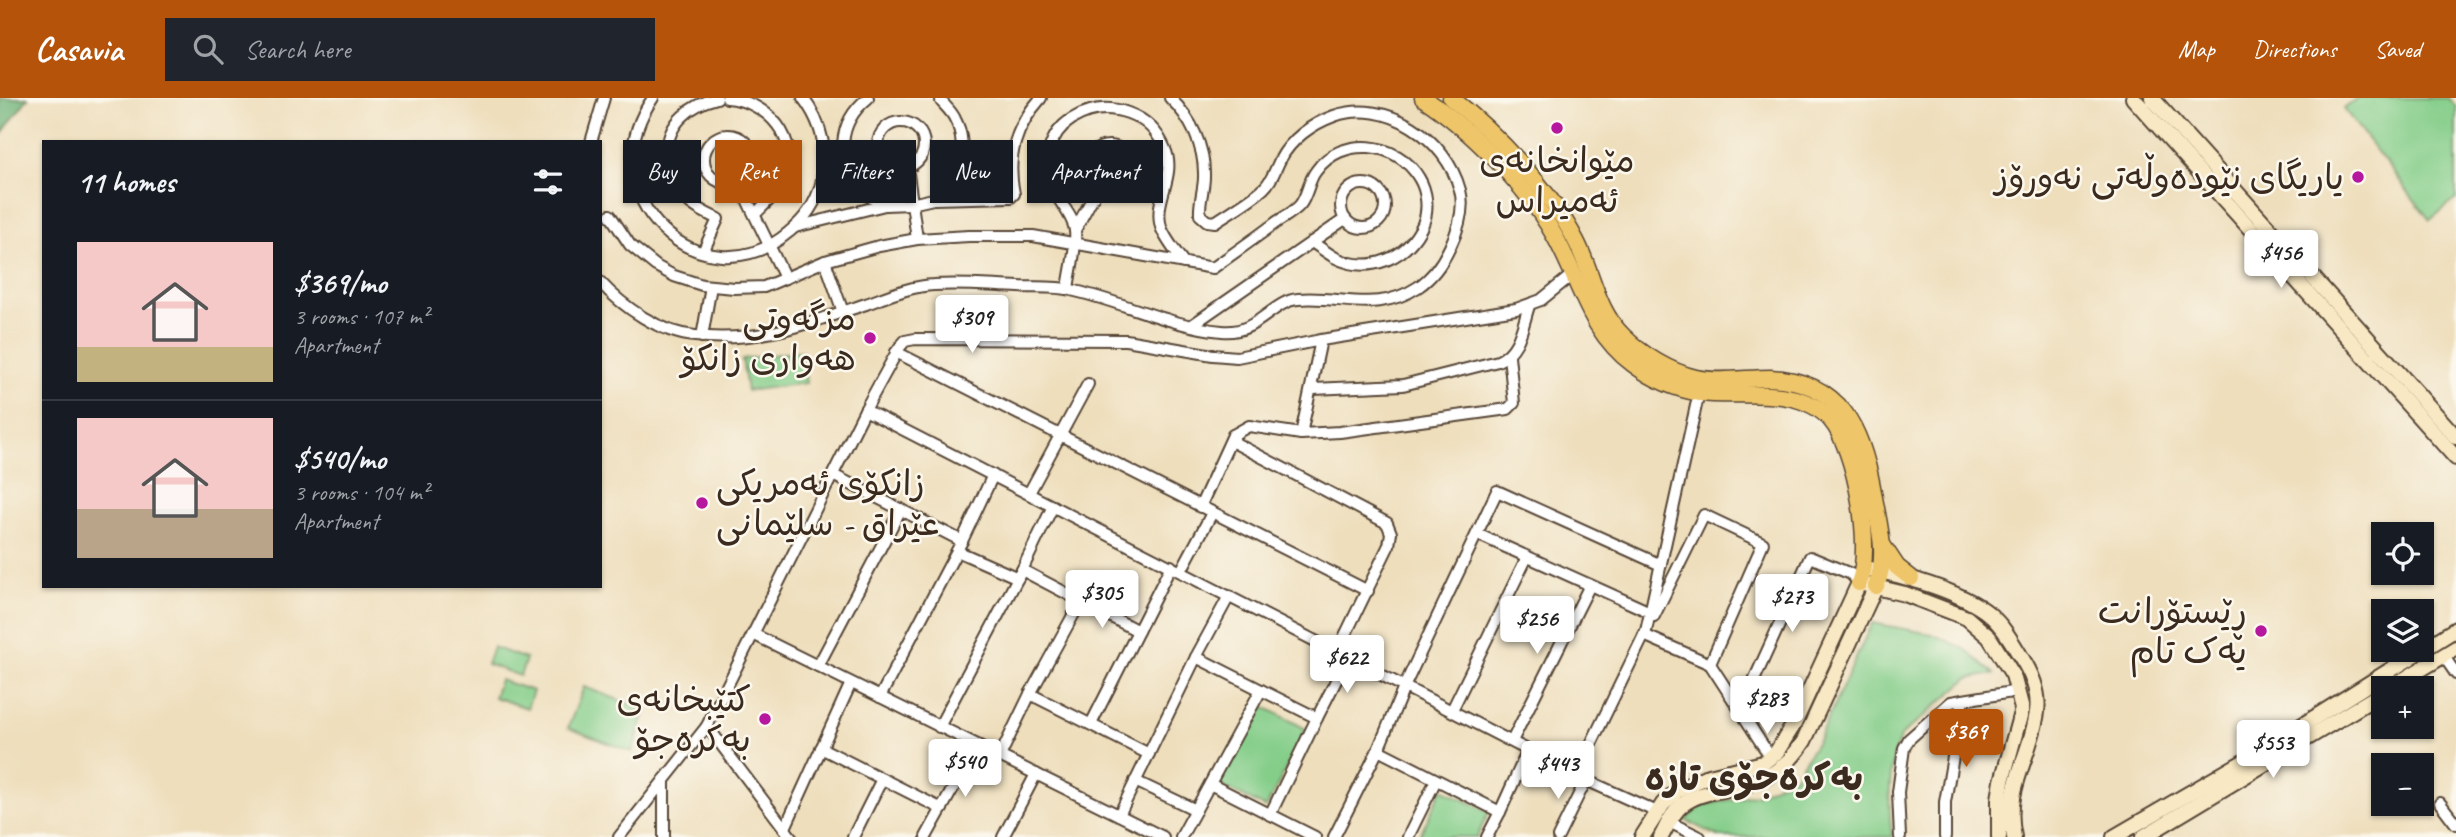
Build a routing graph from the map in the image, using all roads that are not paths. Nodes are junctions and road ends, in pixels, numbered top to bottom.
1 (604, 98) edge
2 (653, 98) edge
3 (717, 98) edge
4 (727, 98) edge
5 (803, 98) edge
6 (868, 98) edge
7 (1041, 98) edge
8 (1171, 98) edge
9 (1423, 98) edge
10 (1451, 98) edge
11 (2133, 98) edge
12 (2152, 98) edge
13 (941, 101) dead end
14 (593, 140) edge
15 (961, 140) edge
16 (1013, 150) edge
17 (907, 167) joint
18 (738, 181) joint
19 (1098, 188) joint
20 (930, 200) edge
21 (749, 203) edge
22 (1090, 203) edge
23 (911, 204) junction
24 (885, 205) junction
25 (755, 214) junction
26 (610, 215) dead end
27 (1345, 219) junction
28 (795, 227) junction
29 (1075, 230) junction
30 (917, 239) junction
31 (1312, 242) junction
32 (1074, 243) junction
33 (771, 245) junction
34 (703, 252) junction
35 (825, 261) junction
36 (1184, 263) junction
37 (1572, 275) junction
38 (785, 278) junction
39 (602, 284) edge
40 (711, 286) junction
41 (1068, 289) junction
42 (1529, 306) junction
43 (843, 312) junction
44 (1192, 325) junction
45 (702, 337) junction
46 (1321, 340) junction
47 (1628, 351) junction
48 (896, 352) junction
49 (1509, 356) junction
50 (1088, 384) dead end
51 (1313, 389) junction
52 (1699, 392) junction
53 (865, 410) junction
54 (1059, 434) junction
55 (1301, 434) junction
56 (1233, 435) junction
57 (2456, 438) edge
58 (2456, 458) edge
59 (833, 475) junction
60 (993, 475) junction
61 (1029, 493) junction
62 (1053, 506) junction
63 (1200, 507) junction
64 (901, 509) junction
65 (1212, 513) junction
66 (1477, 534) junction
67 (1882, 544) junction
68 (959, 546) junction
69 (1527, 557) junction
70 (1661, 565) junction
71 (1176, 569) junction
72 (1020, 574) junction
73 (1858, 575) junction
74 (1879, 578) junction
75 (1911, 578) junction
76 (1590, 585) junction
77 (1368, 591) junction
78 (1905, 594) junction
79 (1229, 596) junction
80 (1081, 601) junction
81 (1650, 612) junction
82 (1844, 614) junction
83 (1858, 620) junction
84 (2456, 629) edge
85 (1138, 631) junction
86 (1645, 633) junction
87 (753, 634) junction
88 (1337, 652) junction
89 (2450, 652) edge
90 (1196, 657) junction
91 (1348, 657) junction
92 (1710, 664) junction
93 (818, 666) junction
94 (2456, 674) edge
95 (2410, 676) edge
96 (851, 683) junction
97 (1405, 685) junction
98 (1261, 690) junction
99 (2018, 691) junction
100 (1030, 694) junction
101 (880, 697) junction
102 (2371, 697) edge
103 (1963, 700) junction
104 (2351, 704) junction
105 (1452, 710) junction
106 (1740, 711) junction
107 (1317, 718) junction
108 (1091, 724) junction
109 (707, 726) junction
110 (939, 727) junction
111 (1512, 741) junction
112 (976, 745) junction
113 (821, 748) junction
114 (1378, 750) junction
115 (1528, 750) junction
116 (1149, 754) junction
117 (1000, 757) junction
118 (1771, 758) junction
119 (1036, 774) junction
120 (1581, 777) junction
121 (882, 779) junction
122 (664, 780) junction
123 (1436, 780) junction
124 (1135, 781) junction
125 (1210, 784) junction
126 (2440, 803) dead end
127 (942, 809) junction
128 (1196, 810) junction
129 (1500, 812) junction
130 (1119, 815) junction
131 (1270, 815) junction
132 (1663, 817) junction
133 (2456, 824) edge
134 (788, 832) edge
135 (1157, 836) edge
136 (619, 837) edge
137 (664, 837) edge
138 (853, 837) edge
139 (926, 837) edge
140 (1003, 837) edge
141 (1181, 837) edge
142 (1315, 837) edge
143 (1334, 837) edge
144 (1408, 837) edge
145 (1487, 837) edge
146 (1558, 837) edge
147 (1642, 837) edge
148 (1661, 837) edge
149 (1700, 837) edge
150 (1900, 837) edge
151 (1945, 837) edge
152 (1999, 837) edge
153 (2014, 837) edge
154 (2114, 837) edge
155 (2143, 837) edge

1 - 14 street
2 - 34 street
3 - 34 street
4 - 25 street
5 - 28 street
6 - 24 street
7 - 16 street
8 - 44 street
9 - 37 main road
10 - 47 main road
11 - 58 main road
12 - 57 main road
13 - 15 street
17 - 17 street
18 - 18 street
19 - 19 street
20 - 23 street
21 - 25 street
22 - 29 street
23 - 24 street
23 - 30 street
24 - 28 street
25 - 33 street
26 - 40 street
27 - 27 street
27 - 31 street
28 - 33 street
29 - 32 street
29 - 36 street
30 - 32 street
30 - 35 street
31 - 36 street
31 - 44 street
32 - 36 street
32 - 41 street
33 - 34 street
33 - 38 street
35 - 38 street
35 - 43 street
37 - 42 street
37 - 47 main road
38 - 40 street
39 - 45 street
40 - 45 street
41 - 43 street
41 - 44 street
42 - 46 street
42 - 49 street
43 - 45 street
46 - 48 street
46 - 51 street
47 - 52 main road
47 - 67 main road
48 - 53 street
48 - 54 street
49 - 51 street
49 - 55 street
50 - 54 street
51 - 55 street
52 - 70 street
52 - 73 main road
53 - 59 street
53 - 60 street
54 - 61 street
54 - 63 street
55 - 56 street
56 - 63 street
56 - 77 street
59 - 64 street
59 - 87 street
60 - 61 street
60 - 68 street
61 - 62 street
62 - 71 street
62 - 72 street
63 - 65 street
64 - 68 street
64 - 93 street
65 - 71 street
65 - 77 street
66 - 69 street
66 - 70 street
66 - 97 street
67 - 74 main road
67 - 75 main road
68 - 72 street
68 - 101 street
69 - 76 street
69 - 105 street
70 - 81 street
71 - 79 street
71 - 85 street
72 - 80 street
72 - 110 street
73 - 74 main road
73 - 82 main road
73 - 106 street
74 - 75 main road
74 - 78 main road
74 - 83 main road
75 - 153 main road
76 - 81 street
76 - 111 street
77 - 88 street
78 - 83 main road
78 - 99 main road
79 - 88 street
79 - 90 street
80 - 85 street
80 - 100 street
81 - 86 street
82 - 83 main road
82 - 118 main road
83 - 132 main road
84 - 104 main road
85 - 108 street
86 - 92 street
86 - 92 street
86 - 120 street
87 - 93 street
87 - 109 street
88 - 91 street
89 - 94 street
89 - 95 main road
90 - 98 street
90 - 116 street
91 - 97 street
91 - 107 street
92 - 106 street
93 - 96 street
96 - 101 street
96 - 113 street
97 - 105 street
97 - 114 street
98 - 107 street
98 - 125 street
99 - 103 street
99 - 152 main road
100 - 108 street
100 - 117 street
101 - 110 street
102 - 104 main road
103 - 150 street
103 - 151 street
104 - 154 main road
104 - 155 main road
105 - 111 street
106 - 118 street
107 - 131 street
108 - 116 street
109 - 122 street
109 - 134 street
110 - 112 street
111 - 115 street
112 - 117 street
112 - 127 street
113 - 121 street
113 - 134 street
114 - 123 street
114 - 143 street
115 - 120 street
115 - 129 street
116 - 124 street
117 - 119 street
118 - 132 main road
119 - 130 street
119 - 140 street
120 - 132 street
120 - 146 street
121 - 127 street
121 - 138 street
122 - 136 street
122 - 137 street
123 - 129 street
123 - 144 street
124 - 128 street
124 - 130 street
125 - 128 street
125 - 131 street
126 - 133 street
127 - 139 street
128 - 141 street
129 - 145 street
130 - 135 street
131 - 142 street
132 - 147 main road
132 - 148 main road
132 - 149 street

